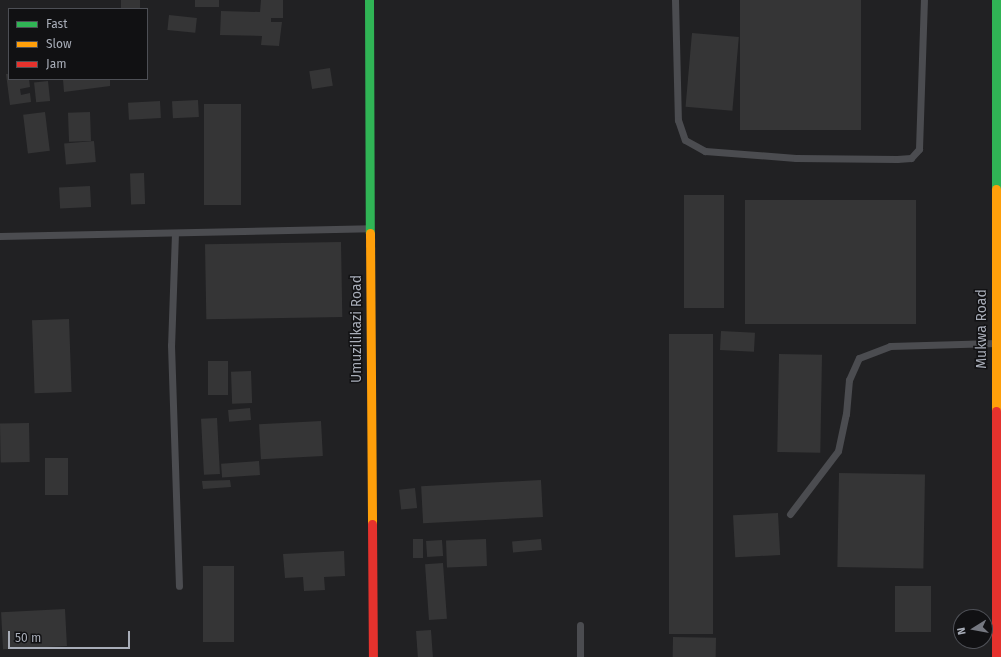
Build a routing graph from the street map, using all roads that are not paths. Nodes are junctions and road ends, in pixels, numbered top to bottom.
1 (369, 0) edge
2 (674, 0) edge
3 (924, 0) edge
4 (996, 0) edge
5 (371, 228) junction
6 (174, 233) junction
7 (0, 236) edge
8 (996, 343) junction
9 (790, 514) dead end
10 (179, 586) dead end
11 (580, 625) dead end
12 (373, 657) edge
13 (580, 657) edge
14 (996, 657) edge

1 - 5 street, Umuzilikazi Road
2 - 3 lane
4 - 8 street, Mukwa Road
5 - 6 lane
5 - 12 street, Umuzilikazi Road
6 - 7 lane
6 - 10 lane
8 - 9 lane
8 - 14 street, Mukwa Road
11 - 13 lane

